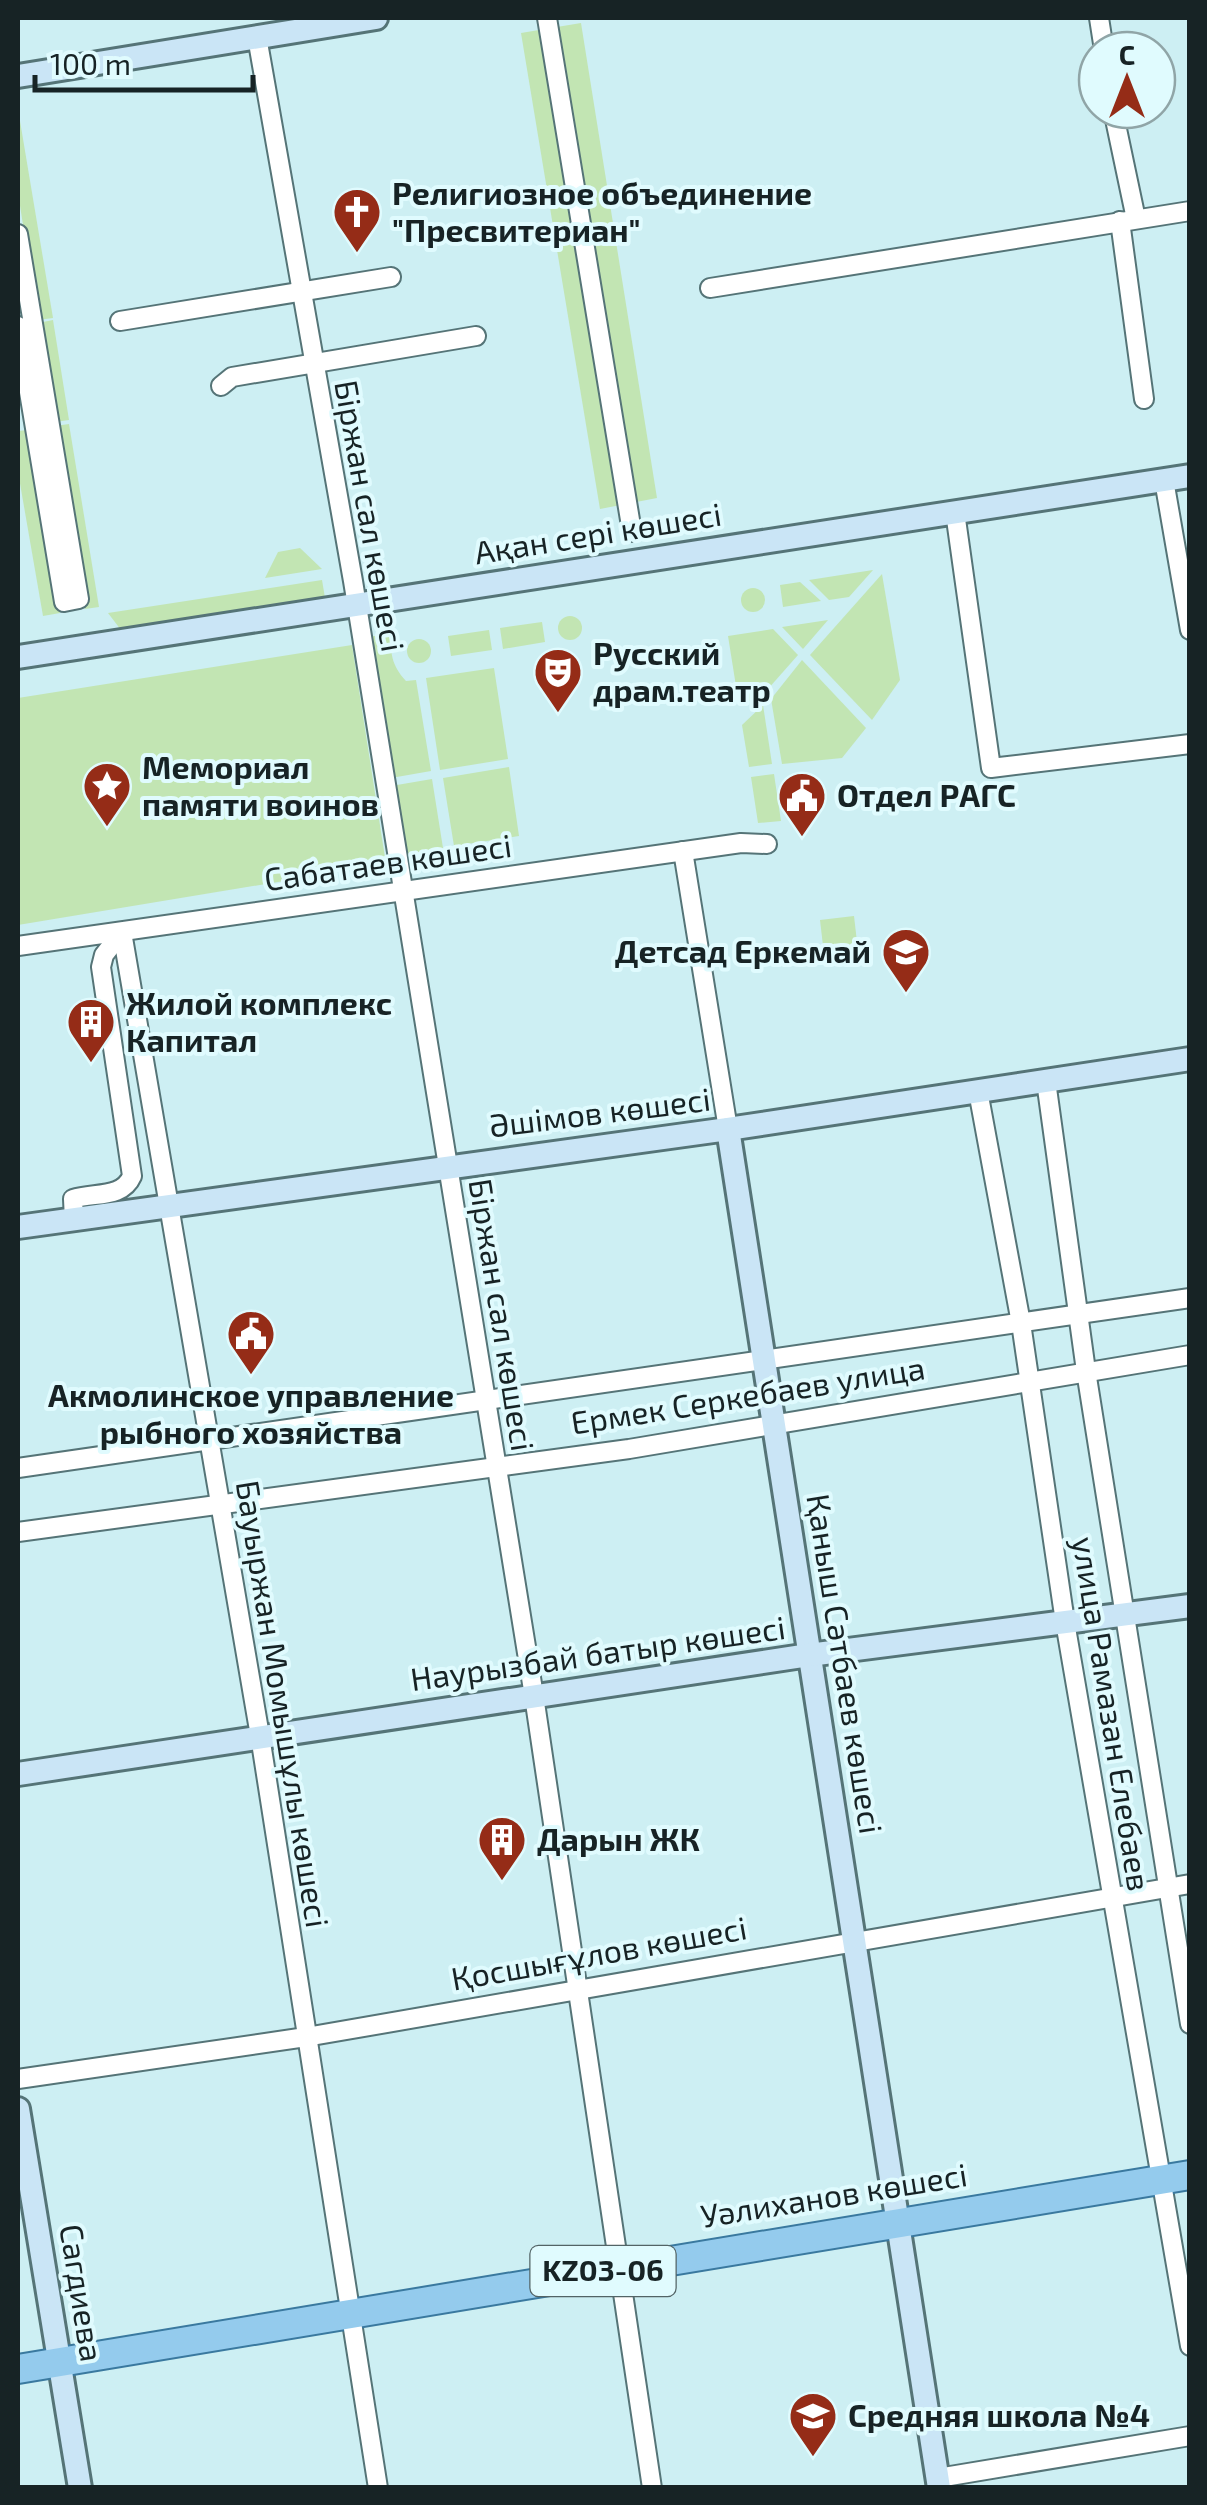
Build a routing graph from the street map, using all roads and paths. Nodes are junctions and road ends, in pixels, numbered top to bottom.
1 (376, 18) edge
2 (547, 18) edge
3 (257, 37) junction
4 (18, 76) edge
5 (1116, 130) edge
6 (1190, 211) edge
7 (1128, 220) junction
8 (18, 234) edge
9 (20, 265) edge
10 (392, 276) dead end
11 (710, 288) dead end
12 (299, 294) junction
13 (24, 307) edge
14 (120, 321) dead end
15 (18, 326) edge
16 (476, 336) dead end
17 (29, 350) junction
18 (312, 363) junction
19 (221, 386) dead end
20 (1144, 399) dead end
21 (1190, 476) edge
22 (1164, 480) junction
23 (956, 512) junction
24 (632, 532) dead end
25 (356, 606) junction
26 (73, 608) dead end
27 (1190, 630) edge
28 (18, 658) edge
29 (1190, 744) edge
30 (767, 844) dead end
31 (683, 851) junction
32 (400, 891) junction
33 (122, 932) junction
34 (18, 946) edge
35 (1190, 1059) edge
36 (1046, 1081) junction
37 (978, 1091) junction
38 (728, 1129) junction
39 (446, 1166) junction
40 (166, 1208) junction
41 (74, 1220) junction
42 (18, 1227) edge
43 (1190, 1298) edge
44 (1078, 1315) junction
45 (1022, 1323) junction
46 (1190, 1355) edge
47 (764, 1358) junction
48 (1086, 1371) junction
49 (1030, 1381) junction
50 (485, 1401) junction
51 (772, 1422) junction
52 (208, 1441) junction
53 (495, 1464) junction
54 (18, 1468) edge
55 (219, 1501) junction
56 (18, 1532) edge
57 (1190, 1606) edge
58 (1123, 1615) junction
59 (1065, 1622) junction
60 (809, 1655) junction
61 (534, 1696) junction
62 (260, 1736) junction
63 (18, 1774) edge
64 (1190, 1884) edge
65 (1167, 1888) junction
66 (1110, 1897) junction
67 (854, 1939) junction
68 (577, 1988) junction
69 (1190, 2024) edge
70 (306, 2037) junction
71 (18, 2078) edge
72 (18, 2110) edge
73 (1190, 2175) edge
74 (1161, 2179) junction
75 (898, 2220) junction
76 (619, 2268) junction
77 (348, 2314) junction
78 (1190, 2346) edge
79 (60, 2363) junction
80 (18, 2369) edge
81 (1190, 2436) edge
82 (939, 2482) edge
83 (80, 2488) edge
84 (378, 2488) edge
85 (652, 2488) edge

1 - 3 street
2 - 24 street
3 - 4 street
3 - 12 street, Біржан сал көшесі
5 - 7 street
6 - 7 street
7 - 11 street
7 - 20 street
8 - 9 street
9 - 13 street
10 - 12 street
12 - 14 street
12 - 18 street, Біржан сал көшесі
13 - 17 street
15 - 17 street
16 - 18 street
17 - 26 street
18 - 19 street
18 - 25 street, Біржан сал көшесі
21 - 22 street, Ақан сері көшесі
22 - 23 street, Ақан сері көшесі
22 - 27 street
23 - 25 street, Ақан сері көшесі
23 - 29 street
25 - 28 street, Ақан сері көшесі
25 - 32 street, Біржан сал көшесі
30 - 31 street, Сабатаев көшесі
31 - 32 street, Сабатаев көшесі
31 - 38 street, Қаныш Сәтбаев көшесі
32 - 33 street, Сабатаев көшесі
32 - 39 street, Біржан сал көшесі
33 - 34 street, Сабатаев көшесі
33 - 40 street, Бауыржан Момышұлы көшесі
33 - 41 street
35 - 36 street, Әшімов көшесі
36 - 37 street, Әшімов көшесі
36 - 44 street, улица Рамазан Елебаев
37 - 38 street, Әшімов көшесі
37 - 45 street, улица Рамазан Елебаев
38 - 39 street, Әшімов көшесі
38 - 47 street, Қаныш Сәтбаев көшесі
39 - 40 street, Әшімов көшесі
39 - 50 street, Біржан сал көшесі
40 - 41 street, Әшімов көшесі
40 - 52 street, Бауыржан Момышұлы көшесі
41 - 42 street, Әшімов көшесі
43 - 44 street, Ермек Серкебаев улица
44 - 45 street, Ермек Серкебаев улица
44 - 48 street, улица Рамазан Елебаев
45 - 47 street, Ермек Серкебаев улица
45 - 49 street, улица Рамазан Елебаев
46 - 48 street, Ермек Серкебаев улица
47 - 50 street, Ермек Серкебаев улица
47 - 51 street, Қаныш Сәтбаев көшесі
48 - 49 street, Ермек Серкебаев улица
48 - 58 street, улица Рамазан Елебаев
49 - 51 street, Ермек Серкебаев улица
49 - 59 street, улица Рамазан Елебаев
50 - 52 street, Ермек Серкебаев улица
50 - 53 street, Біржан сал көшесі
51 - 53 street, Ермек Серкебаев улица
51 - 60 street, Қаныш Сәтбаев көшесі
52 - 54 street, Ермек Серкебаев улица
52 - 55 street, Бауыржан Момышұлы көшесі
53 - 55 street, Ермек Серкебаев улица
53 - 61 street, Біржан сал көшесі
55 - 56 street, Ермек Серкебаев улица
55 - 62 street, Бауыржан Момышұлы көшесі
57 - 58 street, Наурызбай батыр көшесі
58 - 59 street, Наурызбай батыр көшесі
58 - 65 street, улица Рамазан Елебаев
59 - 60 street, Наурызбай батыр көшесі
59 - 66 street, улица Рамазан Елебаев
60 - 61 street, Наурызбай батыр көшесі
60 - 67 street, Қаныш Сәтбаев көшесі
61 - 62 street, Наурызбай батыр көшесі
61 - 68 street, Біржан сал көшесі
62 - 63 street, Наурызбай батыр көшесі
62 - 70 street, Бауыржан Момышұлы көшесі
64 - 65 street, Қосшығұлов көшесі
65 - 66 street, Қосшығұлов көшесі
65 - 69 street, улица Рамазан Елебаев
66 - 67 street, Қосшығұлов көшесі
66 - 74 street, улица Рамазан Елебаев
67 - 68 street, Қосшығұлов көшесі
67 - 75 street, Қаныш Сәтбаев көшесі
68 - 70 street, Қосшығұлов көшесі
68 - 76 street, Біржан сал көшесі
70 - 71 street, Қосшығұлов көшесі
70 - 77 street, Бауыржан Момышұлы көшесі
72 - 79 street, Сагдиева
73 - 74 main road, Уәлиханов көшесі / KZ03-06
74 - 75 main road, Уәлиханов көшесі / KZ03-06
74 - 78 street, улица Рамазан Елебаев
75 - 76 main road, Уәлиханов көшесі / KZ03-06
75 - 82 street, Қаныш Сәтбаев көшесі
76 - 77 main road, Уәлиханов көшесі / KZ03-06
76 - 85 street, Біржан сал көшесі
77 - 79 main road, Уәлиханов көшесі / KZ03-06
77 - 84 street, Бауыржан Момышұлы көшесі
79 - 80 main road, Уәлиханов көшесі / KZ03-06
79 - 83 street, Сагдиева
81 - 82 street

